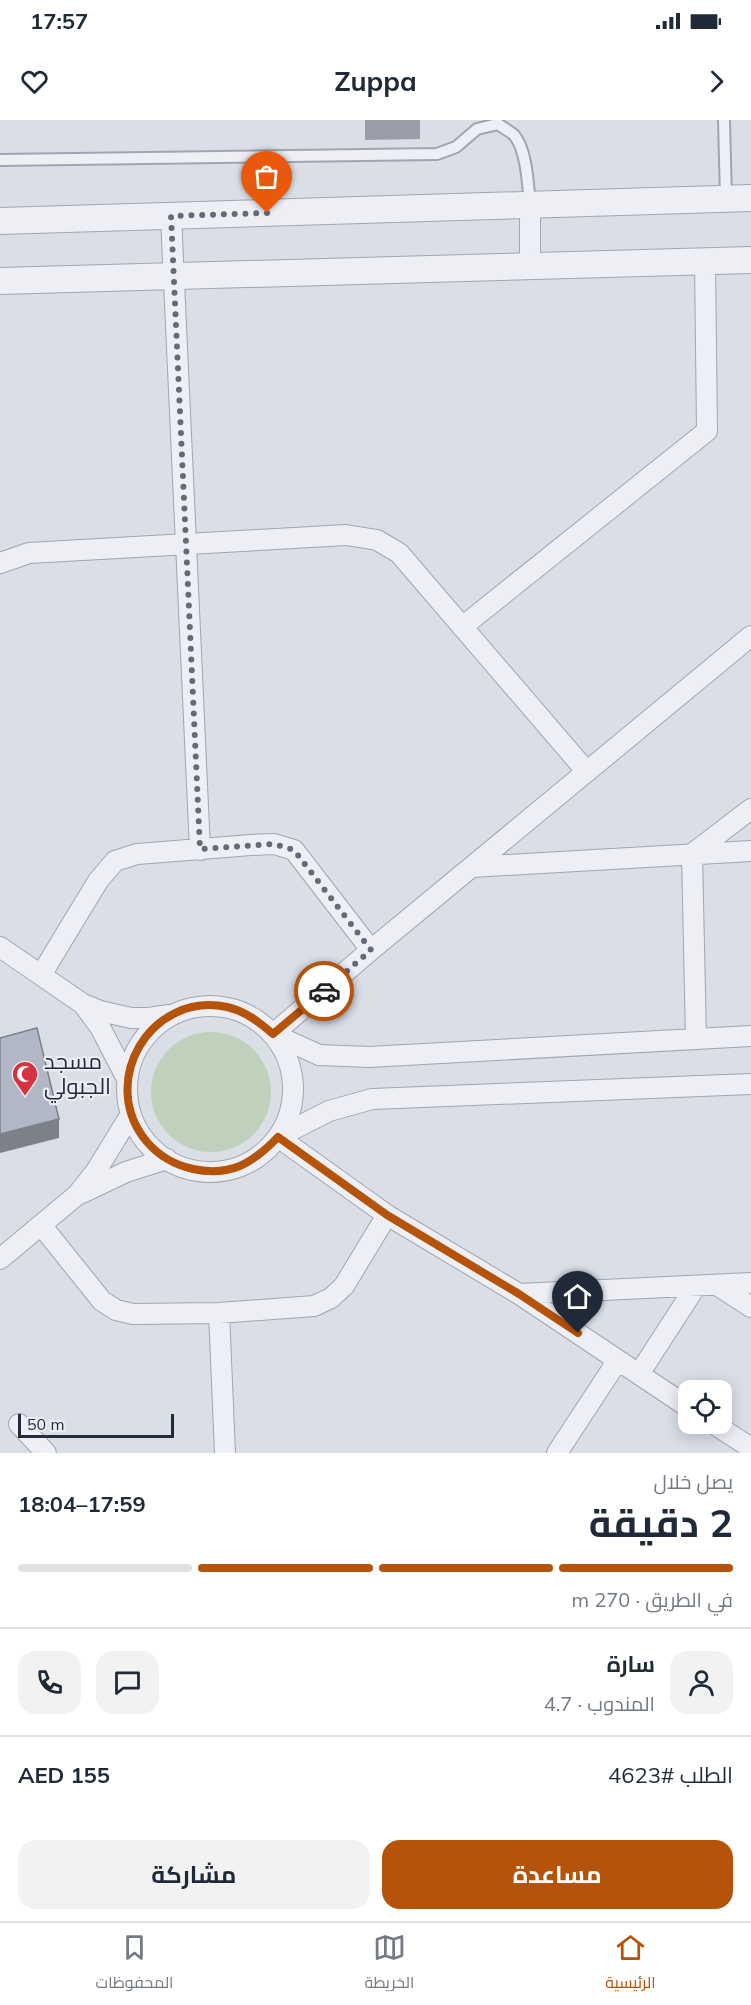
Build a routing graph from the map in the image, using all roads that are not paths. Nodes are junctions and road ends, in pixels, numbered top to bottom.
1 (724, 120) edge
2 (500, 122) edge
3 (0, 160) edge
4 (739, 198) edge
5 (530, 205) junction
6 (171, 216) junction
7 (0, 221) edge
8 (751, 260) edge
9 (705, 261) junction
10 (530, 266) junction
11 (174, 277) junction
12 (0, 281) edge
13 (186, 544) junction
14 (0, 563) edge
15 (462, 627) junction
16 (751, 636) edge
17 (587, 772) junction
18 (751, 809) edge
19 (200, 849) junction
20 (751, 851) edge
21 (692, 854) junction
22 (472, 867) junction
23 (0, 947) edge
24 (371, 950) junction
25 (41, 975) junction
26 (83, 1005) junction
27 (172, 1014) junction
28 (273, 1034) junction
29 (751, 1036) edge
30 (696, 1039) junction
31 (127, 1079) junction
32 (751, 1084) edge
33 (131, 1114) junction
34 (278, 1137) junction
35 (167, 1159) junction
36 (77, 1195) junction
37 (387, 1215) junction
38 (41, 1225) junction
39 (0, 1259) edge
40 (751, 1283) edge
41 (717, 1285) junction
42 (696, 1286) junction
43 (519, 1294) junction
44 (751, 1307) edge
45 (219, 1313) junction
46 (618, 1360) junction
47 (639, 1374) junction
48 (678, 1400) edge
49 (19, 1424) dead end
50 (729, 1434) edge
51 (751, 1448) edge
52 (46, 1453) edge
53 (225, 1453) edge
54 (557, 1453) edge

1 - 4 lane
2 - 3 lane
2 - 5 lane
4 - 5 street
5 - 6 street
5 - 10 street
6 - 7 street
6 - 11 street
8 - 9 street
9 - 10 street
9 - 15 street
10 - 11 street
11 - 12 street
11 - 13 street
13 - 14 street
13 - 15 street
13 - 19 street
15 - 17 street
16 - 17 street
17 - 22 street
18 - 21 street
19 - 24 street
19 - 25 street
20 - 21 street
21 - 22 street
21 - 30 street
22 - 24 street
23 - 25 street
24 - 28 street
25 - 26 street
26 - 27 street
26 - 31 street
27 - 28 street
27 - 31 street
28 - 30 street
28 - 34 street
29 - 30 street
31 - 33 street
32 - 34 street
33 - 35 street
33 - 36 street
34 - 35 street
34 - 37 street
35 - 36 street
36 - 38 street
37 - 43 street
37 - 45 street
38 - 39 street
38 - 45 street
40 - 41 street
41 - 42 street
41 - 44 street
42 - 43 street
42 - 47 street
43 - 46 street
45 - 53 street
46 - 47 street
46 - 54 street
47 - 48 street
49 - 52 street
50 - 51 street

